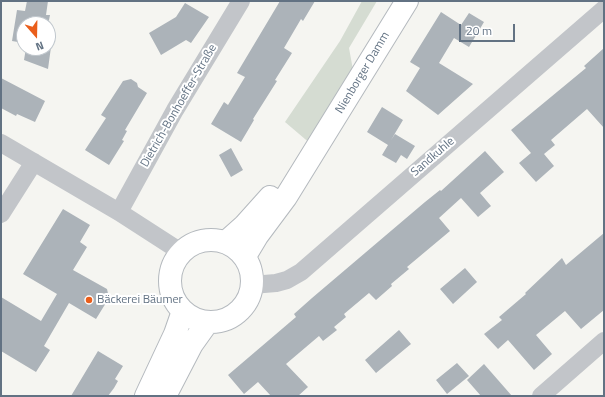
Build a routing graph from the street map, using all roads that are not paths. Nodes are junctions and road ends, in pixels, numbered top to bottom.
1 (242, 1) edge
2 (407, 1) edge
3 (604, 9) edge
4 (1, 143) edge
5 (319, 146) junction
6 (34, 162) junction
7 (119, 212) junction
8 (1, 214) edge
9 (226, 242) junction
10 (181, 252) junction
11 (245, 256) junction
12 (252, 285) junction
13 (182, 311) junction
14 (207, 323) junction
15 (604, 341) edge
16 (146, 396) edge
17 (165, 396) edge
18 (541, 396) edge

1 - 7 street, Dietrich-Bonhoeffer-Straße
2 - 5 street, Nienborger Damm
3 - 12 street, Sandkuhle
4 - 6 street
5 - 9 street, Nienborger Damm
5 - 11 street, Nienborger Damm
6 - 7 street
6 - 8 street
7 - 10 street
9 - 10 street
9 - 11 street
10 - 13 street
11 - 12 street
12 - 14 street
13 - 14 street
13 - 16 street
14 - 17 street
15 - 18 street

